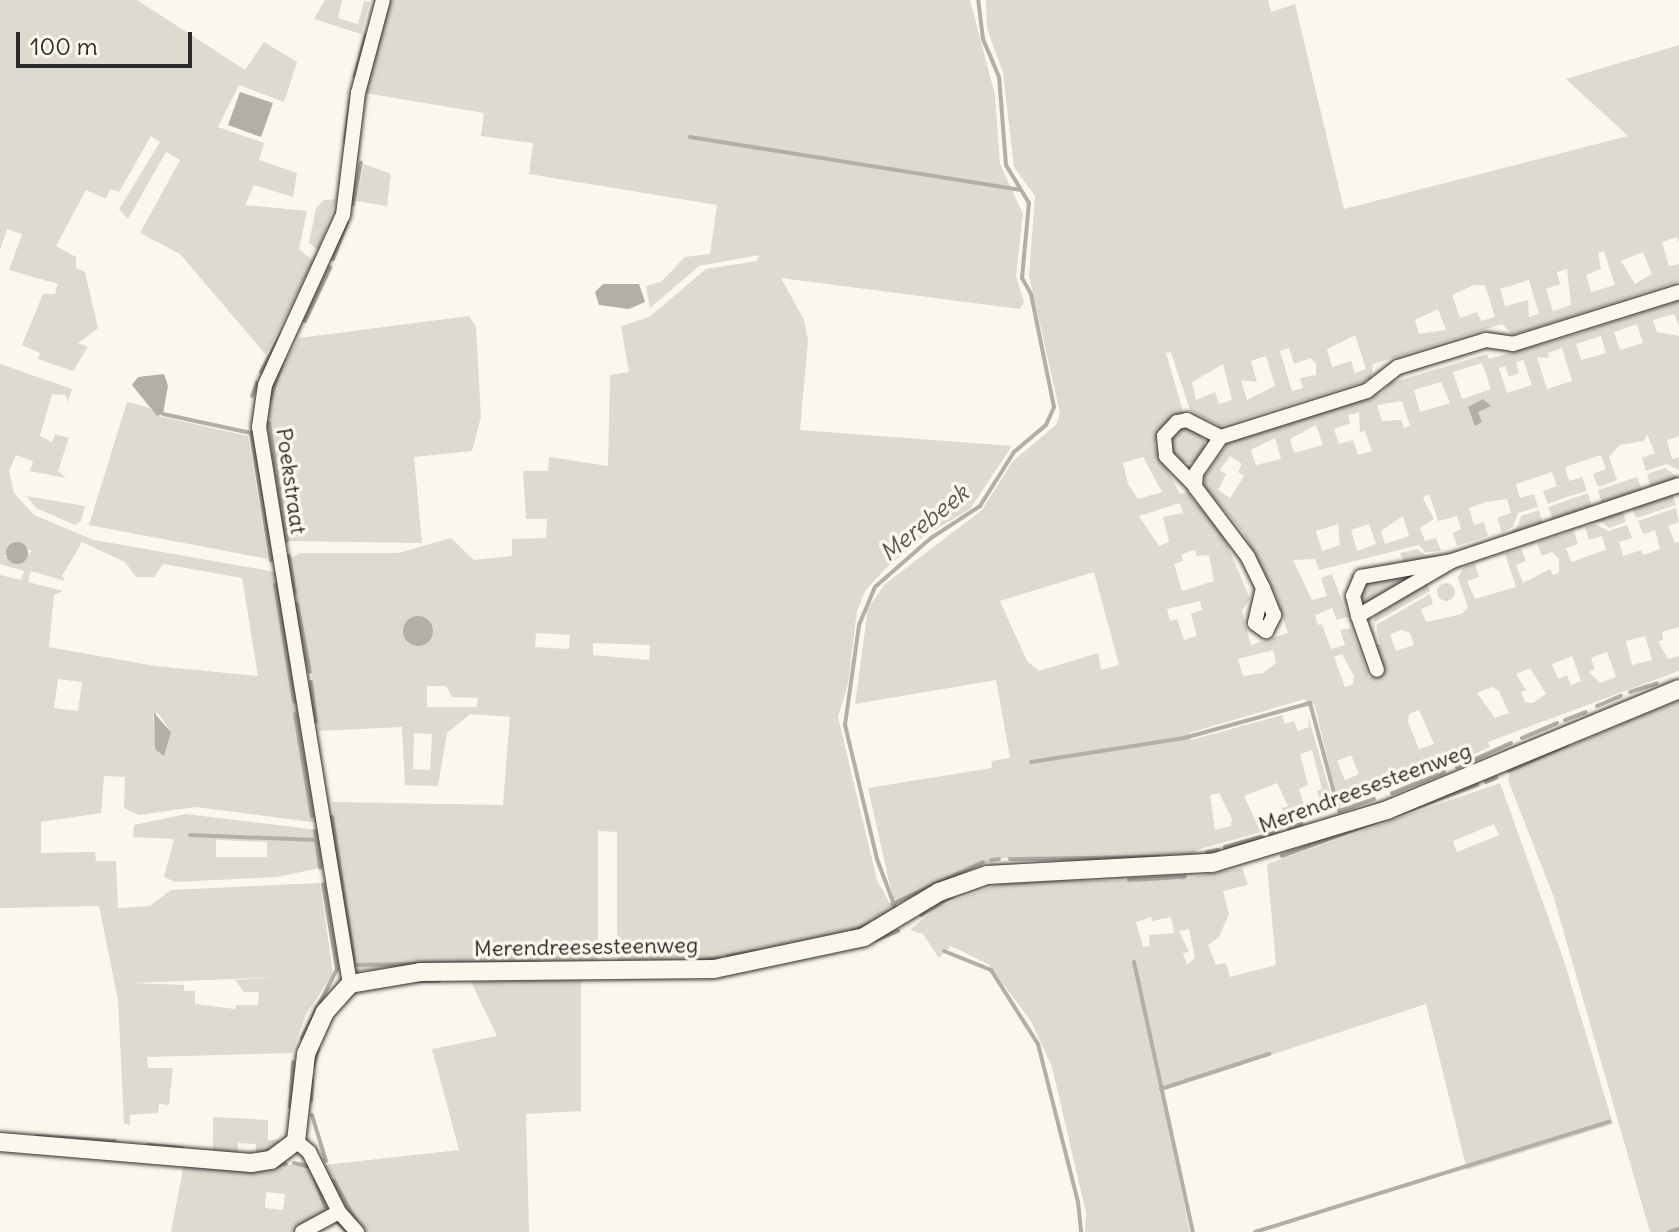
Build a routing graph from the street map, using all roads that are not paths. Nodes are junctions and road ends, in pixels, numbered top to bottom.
1 (383, 0) edge
2 (1679, 292) edge
3 (1221, 437) junction
4 (1679, 485) edge
5 (1195, 487) junction
6 (1452, 561) junction
7 (1263, 588) dead end
8 (1358, 616) junction
9 (1377, 670) dead end
10 (1679, 689) edge
11 (350, 984) junction
12 (296, 1141) junction
13 (0, 1142) edge
14 (339, 1212) junction
15 (302, 1232) edge
16 (357, 1232) edge

1 - 11 street, Poekstraat
2 - 3 street
3 - 5 street
3 - 5 street
4 - 6 street
5 - 7 street
6 - 8 street
6 - 8 street
8 - 9 street
10 - 11 main road, Merendreesesteenweg
11 - 12 main road
12 - 13 main road
12 - 14 street
14 - 15 street
14 - 16 street

